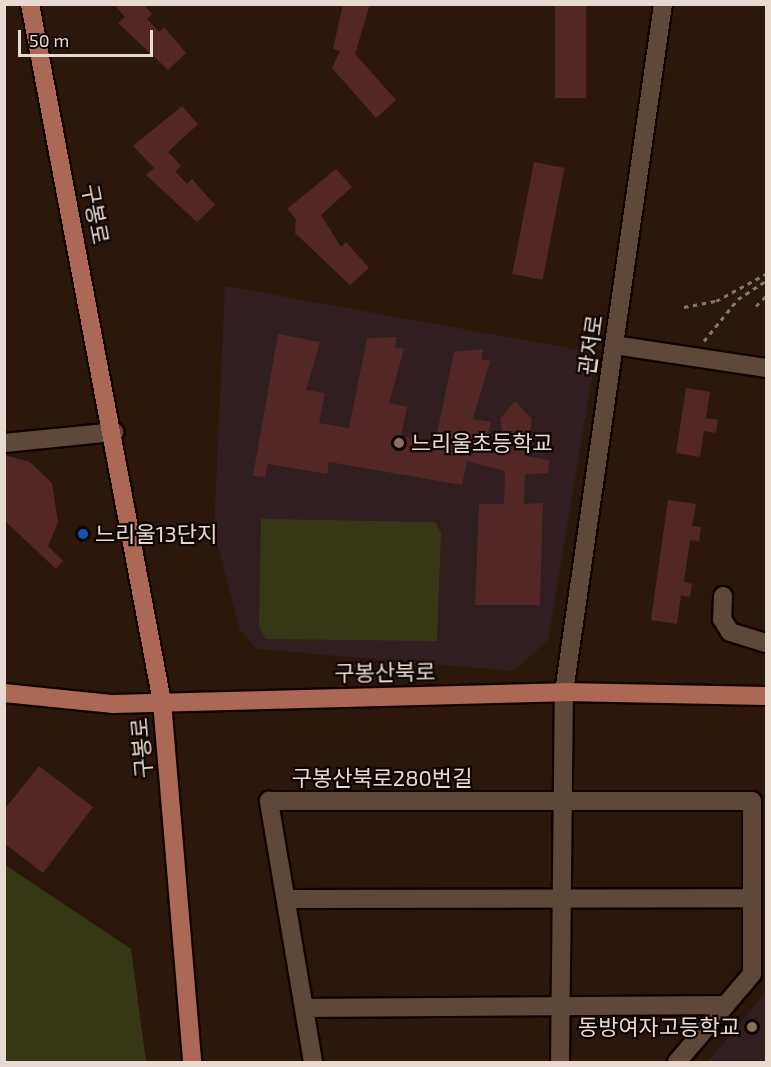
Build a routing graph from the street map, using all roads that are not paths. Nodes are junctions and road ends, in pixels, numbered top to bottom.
1 (30, 4) edge
2 (663, 4) edge
3 (614, 345) junction
4 (766, 368) edge
5 (114, 432) junction
6 (4, 443) edge
7 (723, 596) dead end
8 (766, 643) edge
9 (564, 692) junction
10 (4, 693) edge
11 (766, 696) edge
12 (162, 702) junction
13 (559, 802) junction
14 (559, 898) junction
15 (752, 898) junction
16 (286, 899) junction
17 (726, 1005) junction
18 (560, 1006) junction
19 (308, 1008) junction
20 (192, 1062) edge
21 (314, 1062) edge
22 (560, 1062) edge
23 (677, 1062) edge

1 - 5 main road, 구봉로
2 - 3 street, 관저로
3 - 4 street
3 - 9 street, 관저로
5 - 6 street
5 - 12 main road, 구봉로
7 - 8 street
9 - 11 main road, 구봉산북로
9 - 12 main road, 구봉산북로
9 - 13 street
10 - 12 main road, 구봉산북로
12 - 20 main road, 구봉로
13 - 14 street
13 - 15 street, 구봉산북로280번길
13 - 16 street, 구봉산북로280번길
14 - 15 street
14 - 16 street
14 - 18 street
15 - 17 street, 구봉산북로280번길
16 - 19 street, 구봉산북로280번길
17 - 18 street
17 - 23 street, 구봉산북로280번길
18 - 19 street
18 - 22 street
19 - 21 street, 구봉산북로280번길

